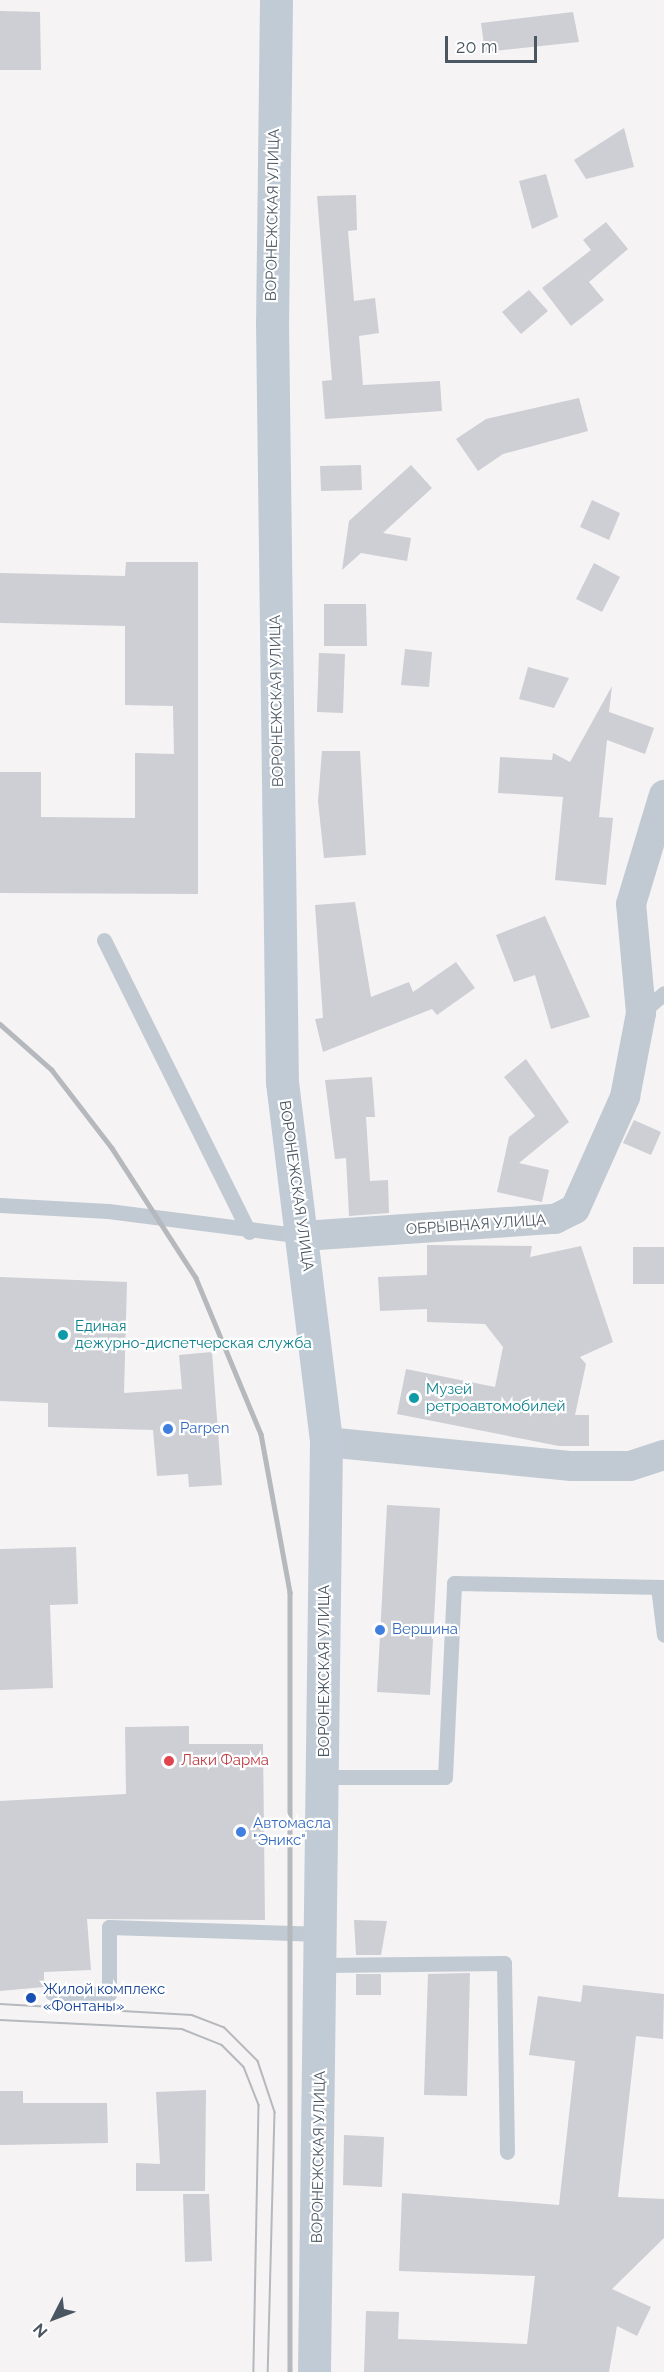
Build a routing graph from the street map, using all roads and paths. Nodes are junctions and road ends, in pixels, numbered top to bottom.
1 (276, 0) edge
2 (664, 795) edge
3 (104, 940) dead end
4 (664, 993) edge
5 (641, 1013) junction
6 (0, 1205) edge
7 (249, 1232) junction
8 (303, 1236) junction
9 (326, 1442) junction
10 (664, 1455) edge
11 (661, 1587) edge
12 (664, 1635) edge
13 (324, 1777) junction
14 (323, 1950) junction
15 (52, 1994) dead end
16 (507, 2152) dead end
17 (314, 2372) edge

1 - 8 street, ВОРОНЕЖСКАЯ УЛИЦА
2 - 5 street, ОБРЫВНАЯ УЛИЦА
3 - 7 lane
4 - 5 lane
5 - 8 street, ОБРЫВНАЯ УЛИЦА
6 - 7 lane
7 - 8 lane
8 - 9 street, ВОРОНЕЖСКАЯ УЛИЦА
9 - 10 street
9 - 13 street, ВОРОНЕЖСКАЯ УЛИЦА
11 - 12 lane
11 - 13 lane
13 - 14 street, ВОРОНЕЖСКАЯ УЛИЦА
14 - 15 lane
14 - 16 lane
14 - 17 street, ВОРОНЕЖСКАЯ УЛИЦА

